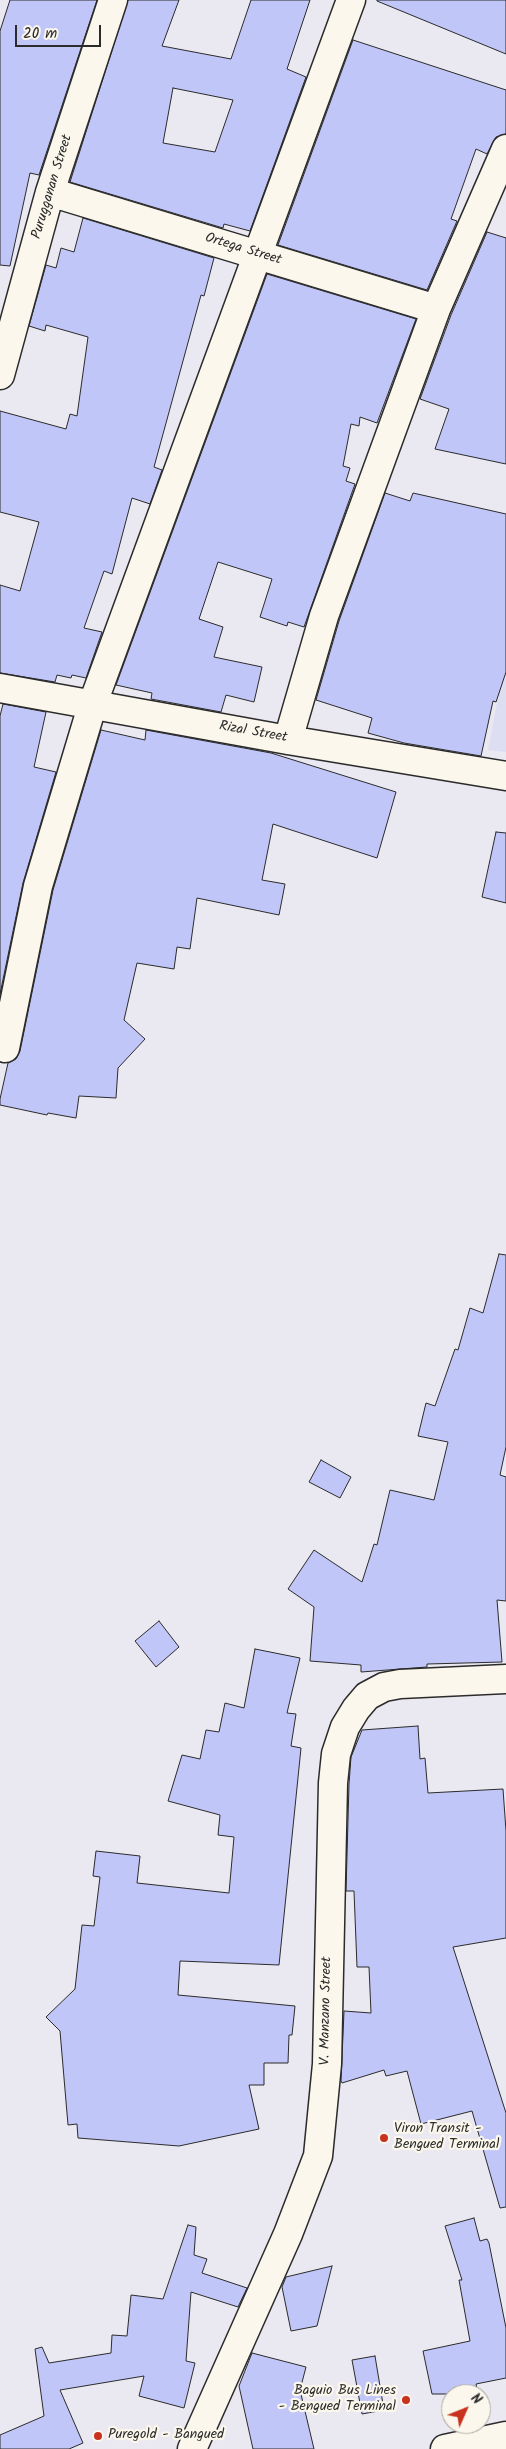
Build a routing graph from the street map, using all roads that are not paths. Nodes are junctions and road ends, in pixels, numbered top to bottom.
1 (113, 0) edge
2 (351, 0) edge
3 (506, 149) edge
4 (50, 192) junction
5 (258, 254) junction
6 (436, 309) junction
7 (0, 375) edge
8 (0, 688) edge
9 (93, 704) junction
10 (288, 740) junction
11 (506, 776) edge
12 (5, 1048) dead end
13 (506, 1679) edge
14 (506, 2436) edge
15 (192, 2449) edge
16 (445, 2449) edge

1 - 4 street, Purugganan Street
2 - 5 street
3 - 6 street
4 - 5 street, Ortega Street
4 - 7 street, Purugganan Street
5 - 6 street, Ortega Street
5 - 9 street
6 - 10 street
8 - 9 street, Rizal Street
9 - 10 street, Rizal Street
9 - 12 street
10 - 11 street, Rizal Street
13 - 15 street, V. Manzano Street
14 - 16 street

